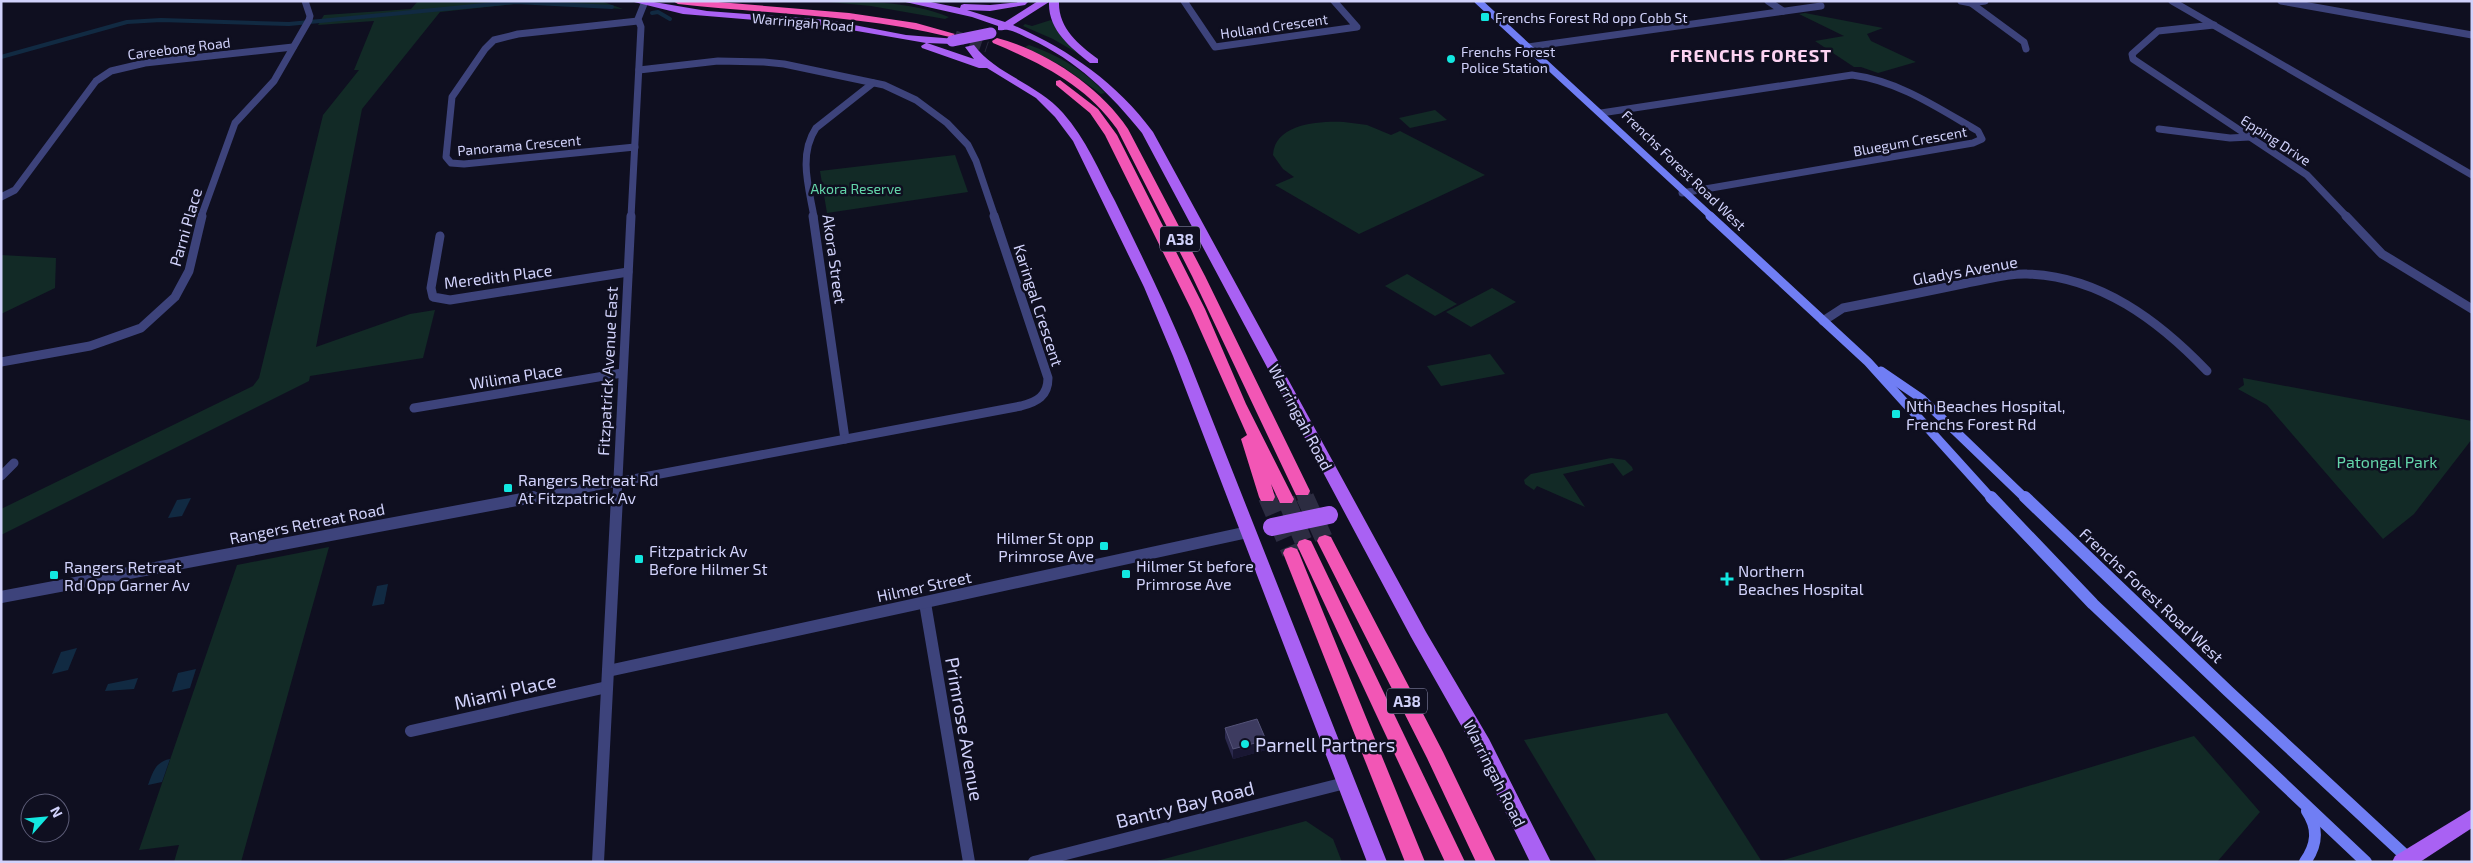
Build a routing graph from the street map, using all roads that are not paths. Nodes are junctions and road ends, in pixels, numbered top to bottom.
1 (305, 1) edge
2 (678, 1) edge
3 (748, 1) edge
4 (906, 1) edge
5 (1045, 1) edge
6 (1054, 1) edge
7 (1184, 1) edge
8 (1334, 1) edge
9 (1478, 1) edge
10 (1768, 1) edge
11 (1960, 1) edge
12 (1985, 1) edge
13 (2172, 1) edge
14 (2281, 1) edge
15 (639, 2) edge
16 (1026, 2) edge
17 (1972, 3) junction
18 (924, 4) junction
19 (1821, 6) dead end
20 (1782, 11) junction
21 (638, 20) junction
22 (993, 21) junction
23 (1006, 25) junction
24 (2214, 26) junction
25 (962, 29) tunnel mouth
26 (891, 34) junction
27 (2472, 35) edge
28 (951, 38) junction
29 (992, 40) junction
30 (970, 43) junction
31 (1528, 47) junction
32 (293, 48) junction
33 (2026, 49) dead end
34 (639, 70) junction
35 (1008, 75) junction
36 (873, 83) junction
37 (1601, 113) junction
38 (2158, 129) dead end
39 (1147, 132) junction
40 (2250, 138) junction
41 (635, 147) junction
42 (2472, 175) edge
43 (1682, 193) junction
44 (5, 196) edge
45 (440, 236) dead end
46 (628, 272) junction
47 (2472, 310) edge
48 (1823, 321) junction
49 (1, 362) edge
50 (1868, 362) junction
51 (2207, 371) dead end
52 (622, 373) junction
53 (1239, 404) junction
54 (414, 408) dead end
55 (845, 438) junction
56 (14, 463) dead end
57 (1, 476) edge
58 (618, 481) junction
59 (1302, 491) tunnel mouth
60 (1267, 497) tunnel mouth
61 (1286, 499) tunnel mouth
62 (1351, 510) junction
63 (1248, 532) junction
64 (1325, 541) tunnel mouth
65 (1, 596) edge
66 (925, 603) junction
67 (608, 671) junction
68 (607, 687) junction
69 (411, 731) dead end
70 (1344, 783) junction
71 (2290, 790) junction
72 (2472, 817) edge
73 (2408, 861) edge
74 (598, 862) edge
75 (969, 862) edge
76 (1034, 862) edge
77 (1377, 862) edge
78 (1416, 862) edge
79 (1455, 862) edge
80 (1486, 862) edge
81 (1541, 862) edge
82 (2305, 862) edge
83 (2366, 862) edge

1 - 32 street, Parni Place
2 - 28 highway, Warringah Road
3 - 25 highway, Warringah Road
4 - 18 main road, Warringah Road / A38
5 - 23 main road
6 - 39 main road
7 - 8 street, Holland Crescent
9 - 31 main road, Frenchs Forest Road West
10 - 20 street
11 - 17 street
12 - 17 street
13 - 24 street
14 - 27 street
15 - 21 street, Fitzpatrick Avenue East
15 - 26 main road, Warringah Road / A38
16 - 18 main road
16 - 22 main road
17 - 33 street
18 - 22 main road, Warringah Road / A38
19 - 20 street
20 - 31 street
21 - 34 street, Fitzpatrick Avenue East
21 - 41 street, Panorama Crescent
22 - 23 main road, Warringah Road / A38
22 - 30 main road, bridge
23 - 29 main road, Warringah Road
23 - 39 main road, Warringah Road / A38
24 - 40 street, Epping Drive
24 - 42 street
26 - 28 main road, Warringah Road
26 - 35 main road, A38
28 - 30 main road, Warringah Road, bridge
29 - 30 main road, Warringah Road, bridge
29 - 53 highway, A38
29 - 59 highway, Warringah Road / A38
30 - 35 main road
31 - 37 main road, Frenchs Forest Road West
32 - 44 street, Careebong Road
32 - 49 street, Parni Place
34 - 36 street, Karingal Crescent
34 - 41 street, Fitzpatrick Avenue East
35 - 63 main road, A38
36 - 55 street, Akora Street
36 - 55 street, Karingal Crescent
37 - 43 main road, Frenchs Forest Road West
37 - 43 street, Bluegum Crescent
38 - 40 street
39 - 62 main road, Warringah Road / A38
40 - 47 street, Epping Drive
41 - 46 street, Fitzpatrick Avenue East
43 - 48 main road, Frenchs Forest Road West
45 - 46 street, Meredith Place
46 - 52 street, Fitzpatrick Avenue East
48 - 50 main road, Frenchs Forest Road West
48 - 51 street, Gladys Avenue
50 - 71 main road, Frenchs Forest Road West
50 - 73 main road, Frenchs Forest Road West
52 - 54 street, Wilima Place
52 - 58 street, Fitzpatrick Avenue East
53 - 60 highway
53 - 61 highway, A38
55 - 58 street, Karingal Crescent
56 - 57 street
58 - 65 street, Rangers Retreat Road
58 - 67 street, Fitzpatrick Avenue East
62 - 63 main road, bridge
62 - 81 main road, Warringah Road / A38
63 - 66 street, Hilmer Street
63 - 70 main road, A38
64 - 80 highway, A38
66 - 67 street, Hilmer Street
66 - 75 street, Primrose Avenue
67 - 68 street, Fitzpatrick Avenue East
68 - 69 street, Miami Place
68 - 74 street, Fitzpatrick Avenue East
70 - 76 street, Bantry Bay Road
70 - 77 main road, A38
71 - 82 main road
71 - 83 main road, Frenchs Forest Road West
72 - 73 main road
78 - 79 highway, A38

